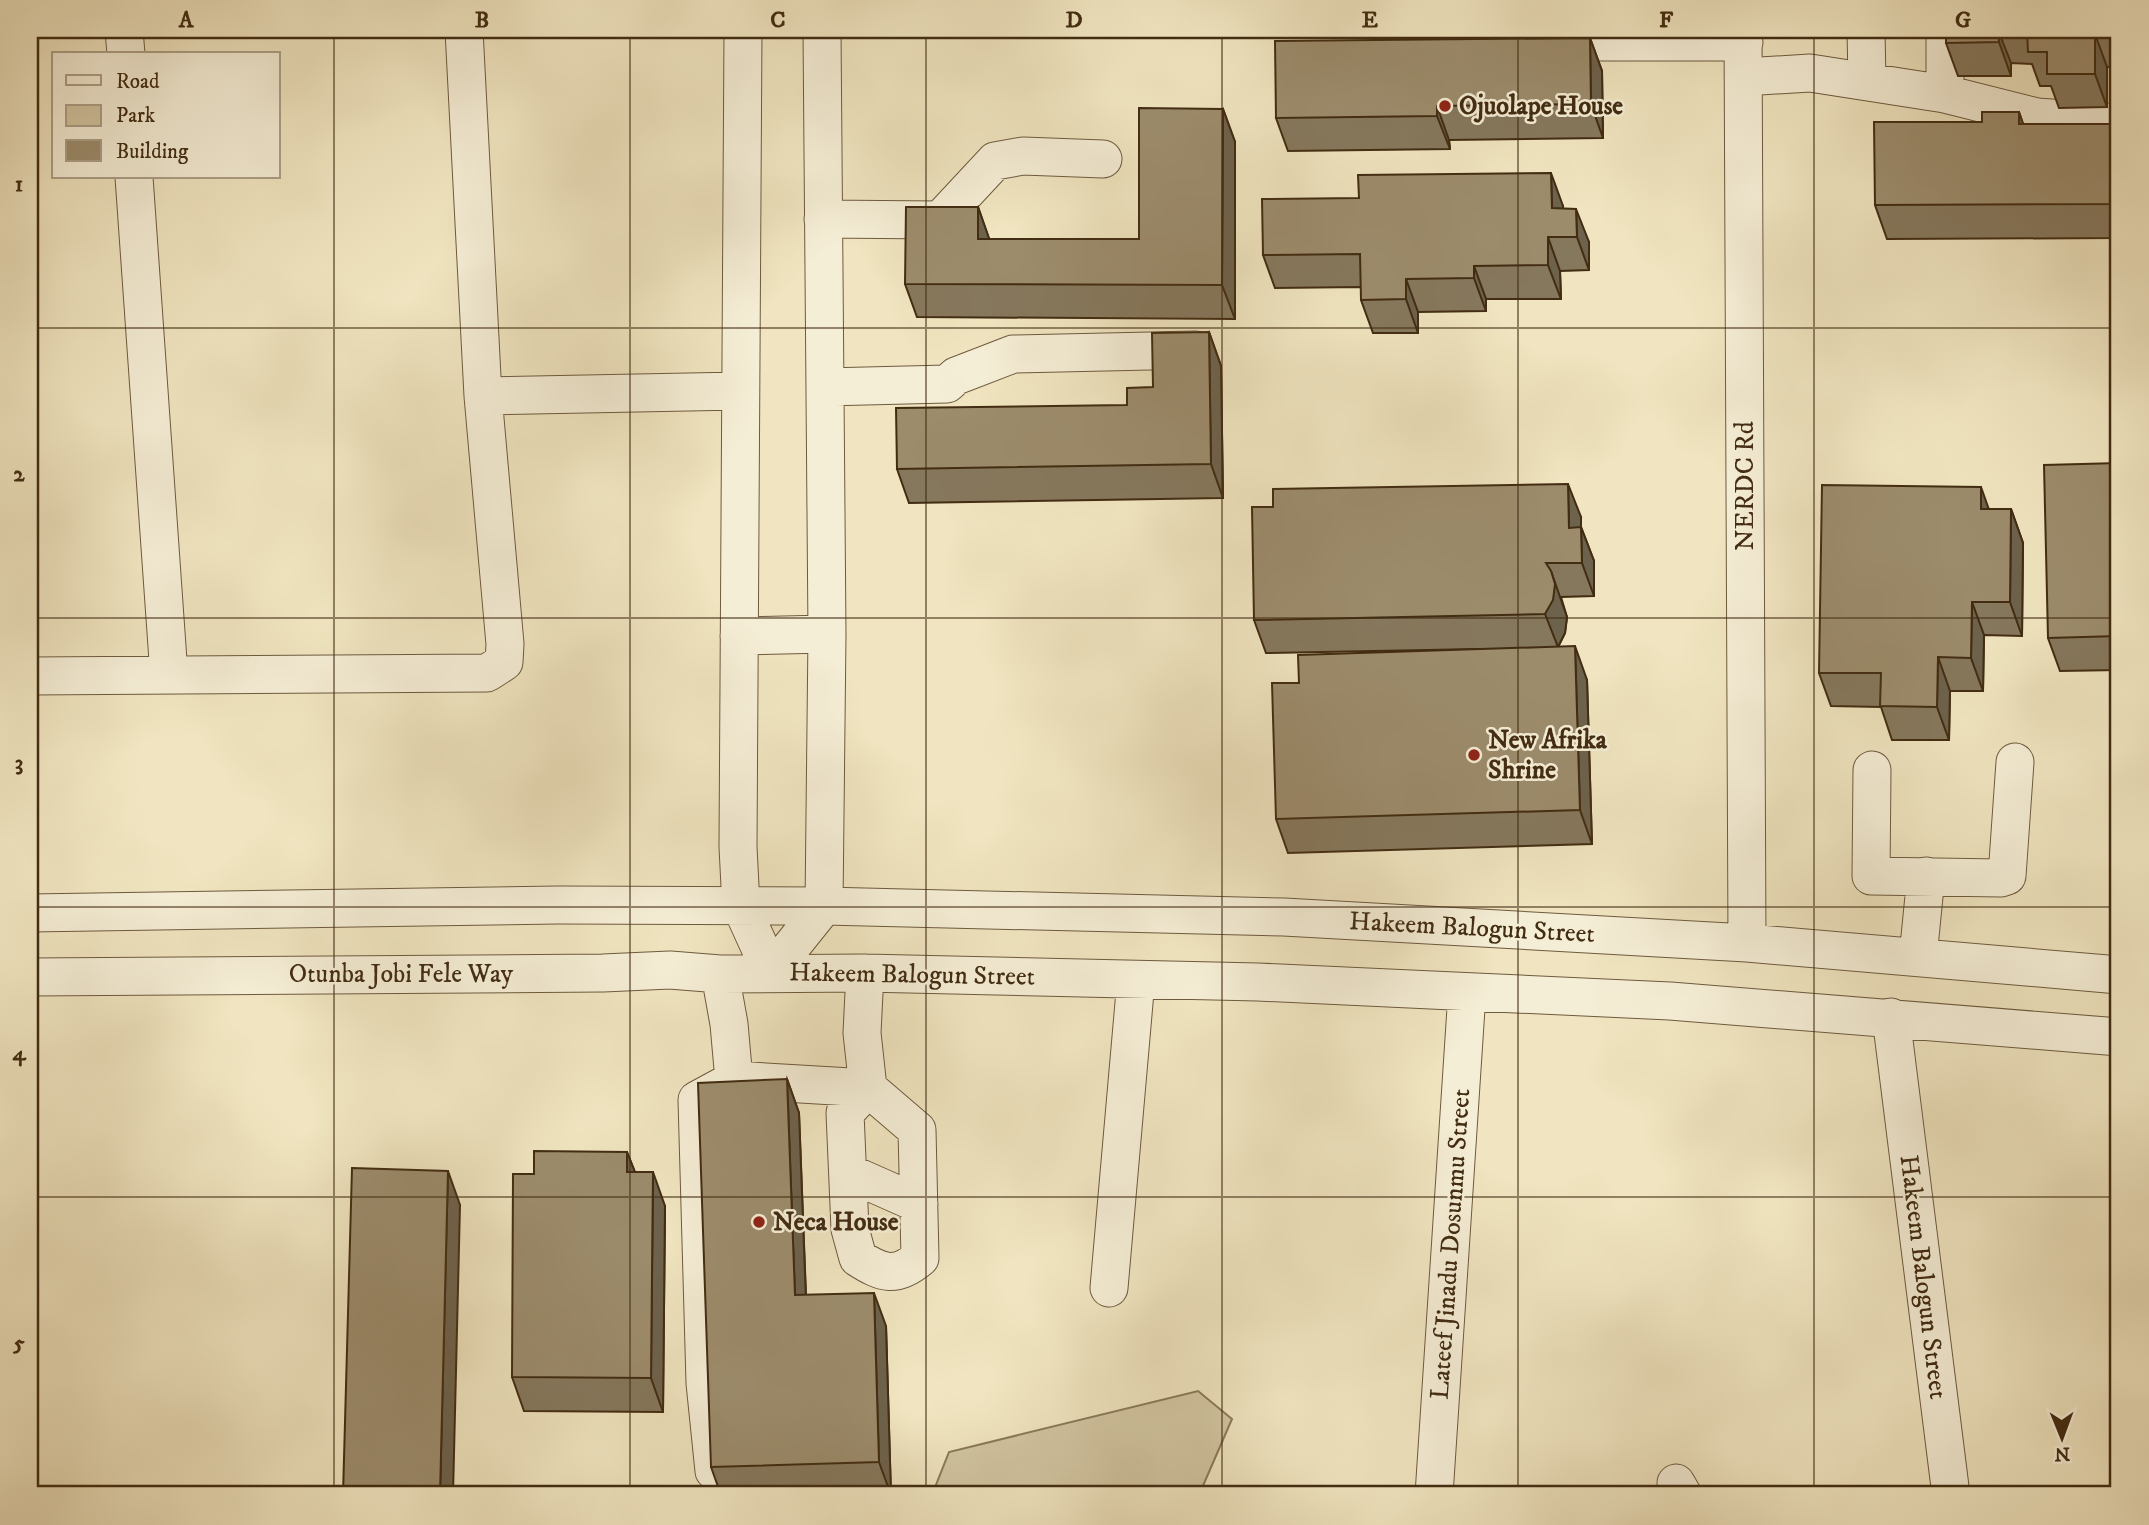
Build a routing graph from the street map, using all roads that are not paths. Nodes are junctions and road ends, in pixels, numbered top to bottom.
1 (124, 30) edge
2 (464, 30) edge
3 (743, 30) edge
4 (822, 30) edge
5 (1866, 30) edge
6 (1945, 30) edge
7 (1506, 42) edge
8 (1744, 50) edge
9 (126, 52) edge
10 (1867, 81) junction
11 (1945, 94) junction
12 (2119, 123) edge
13 (1103, 159) dead end
14 (135, 178) edge
15 (823, 219) junction
16 (1195, 350) edge
17 (825, 387) junction
18 (740, 391) junction
19 (483, 396) junction
20 (827, 634) junction
21 (739, 636) junction
22 (169, 675) junction
23 (30, 676) edge
24 (2015, 762) dead end
25 (1872, 769) dead end
26 (1926, 876) junction
27 (741, 906) junction
28 (824, 906) junction
29 (30, 913) edge
30 (1747, 943) junction
31 (1918, 957) junction
32 (771, 972) junction
33 (865, 972) junction
34 (720, 974) junction
35 (2119, 975) edge
36 (30, 976) edge
37 (1136, 979) junction
38 (1468, 993) junction
39 (1891, 1017) junction
40 (2119, 1037) edge
41 (734, 1080) junction
42 (868, 1088) junction
43 (849, 1173) junction
44 (919, 1204) junction
45 (1109, 1288) dead end
46 (714, 1471) edge
47 (1434, 1495) edge
48 (1951, 1495) edge

1 - 9 street
2 - 19 street
3 - 18 street
4 - 15 street
5 - 10 street
6 - 11 street
7 - 8 street
8 - 10 street
8 - 30 street, NERDC Rd
10 - 11 street
11 - 12 street
13 - 15 street
14 - 22 street
15 - 17 street
16 - 17 street
17 - 20 street
18 - 19 street
18 - 21 street
19 - 22 street
20 - 21 street
20 - 28 street
21 - 27 street
22 - 23 street
24 - 26 street
25 - 26 street
26 - 31 street
27 - 28 street, Hakeem Balogun Street
27 - 29 street
27 - 32 street
28 - 30 street, Hakeem Balogun Street
28 - 32 street
30 - 31 street, Hakeem Balogun Street
31 - 35 street, Hakeem Balogun Street
32 - 33 street, Hakeem Balogun Street
32 - 34 street, Otunba Jobi Fele Way
33 - 37 street, Hakeem Balogun Street
33 - 42 street
34 - 36 street, Otunba Jobi Fele Way
34 - 41 street
37 - 38 street, Hakeem Balogun Street
37 - 45 street
38 - 39 street, Hakeem Balogun Street
38 - 47 street, Lateef Jinadu Dosunmu Street
39 - 40 street, Hakeem Balogun Street
39 - 48 street, Hakeem Balogun Street
41 - 42 street
41 - 46 street
42 - 43 street
42 - 44 street
43 - 44 street
43 - 44 street

